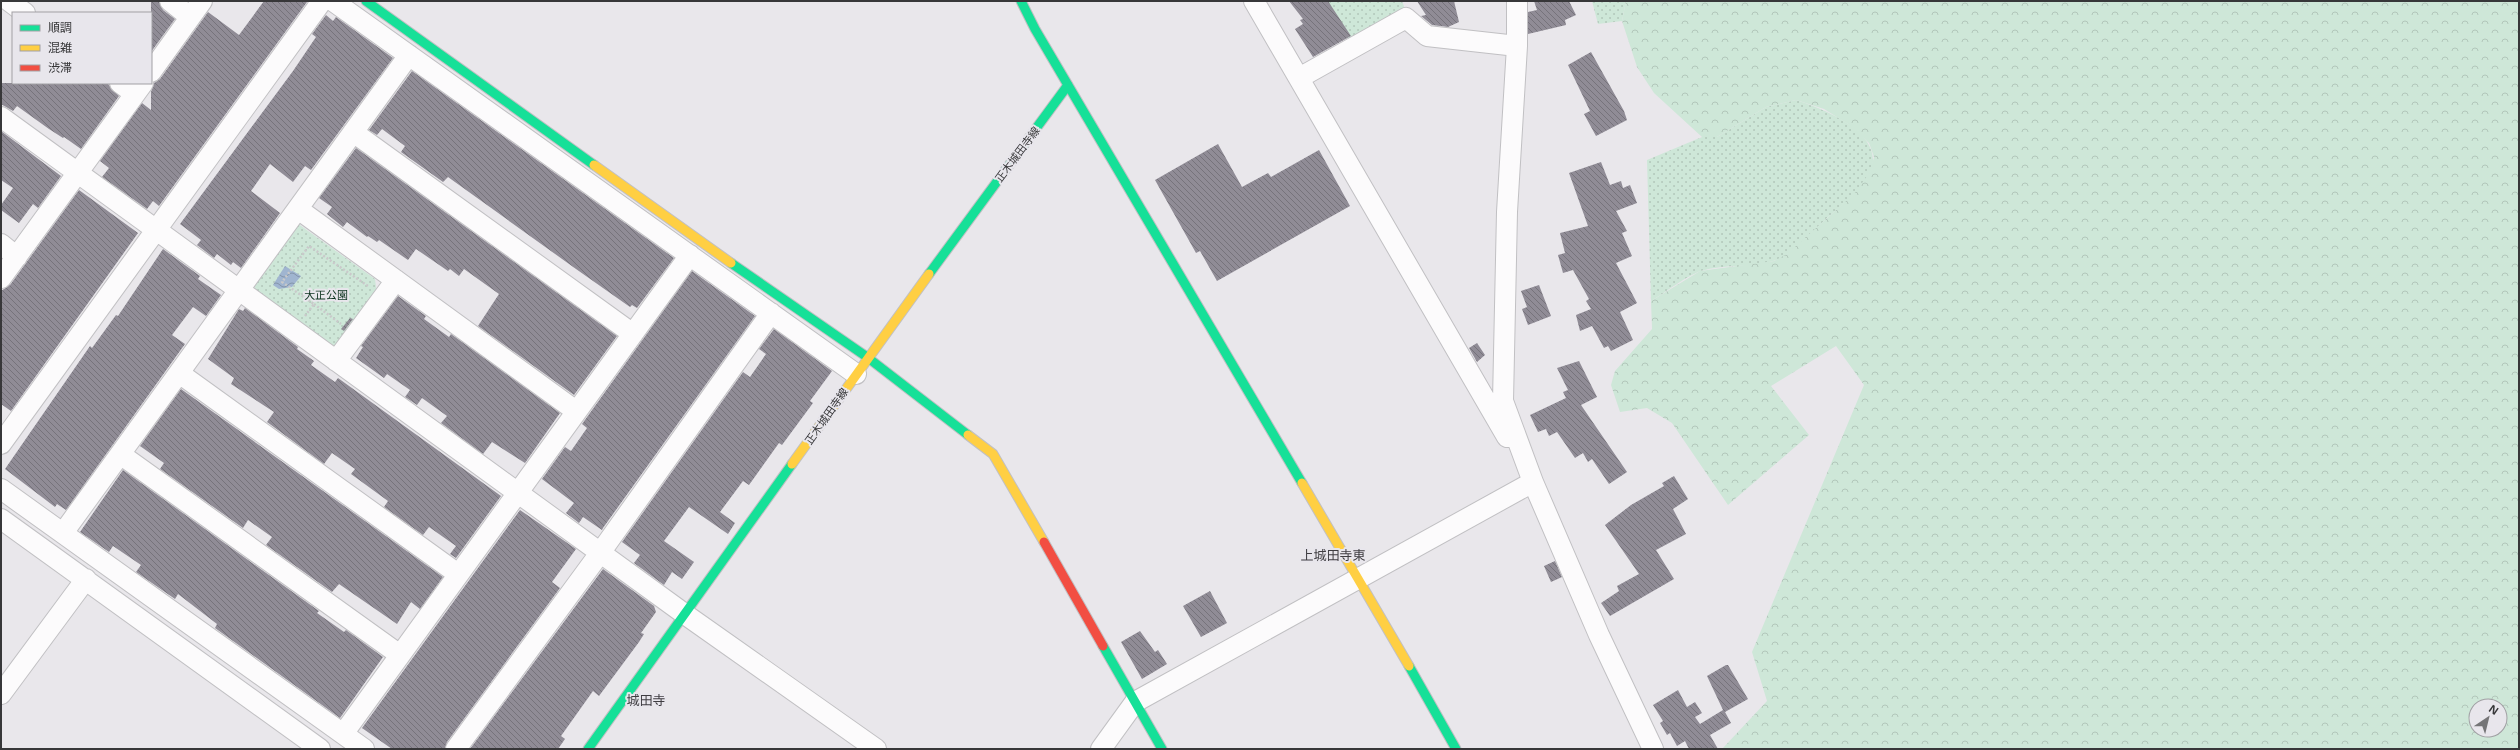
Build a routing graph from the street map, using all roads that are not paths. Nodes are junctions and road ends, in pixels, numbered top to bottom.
1 (9, 1) edge
2 (170, 1) edge
3 (322, 1) edge
4 (333, 1) edge
5 (366, 1) edge
6 (1022, 1) edge
7 (1254, 1) edge
8 (1517, 1) edge
9 (196, 9) edge
10 (24, 12) edge
11 (1517, 46) junction
12 (409, 55) junction
13 (152, 71) edge
14 (1299, 78) junction
15 (1068, 86) junction
16 (133, 87) edge
17 (1, 117) edge
18 (353, 132) junction
19 (79, 173) junction
20 (298, 209) junction
21 (157, 228) junction
22 (1, 244) edge
23 (690, 255) junction
24 (17, 257) junction
25 (1, 278) edge
26 (396, 280) junction
27 (239, 291) junction
28 (771, 314) junction
29 (633, 334) junction
30 (867, 357) junction
31 (336, 361) junction
32 (180, 373) junction
33 (856, 374) junction
34 (576, 411) junction
35 (1, 444) edge
36 (120, 454) junction
37 (1533, 482) junction
38 (1, 489) edge
39 (517, 492) junction
40 (1, 519) edge
41 (63, 534) junction
42 (600, 553) junction
43 (458, 574) junction
44 (86, 579) junction
45 (1359, 579) junction
46 (686, 616) junction
47 (400, 655) junction
48 (1, 694) edge
49 (1135, 702) junction
50 (343, 734) junction
51 (320, 749) edge
52 (364, 749) edge
53 (456, 749) edge
54 (588, 749) edge
55 (876, 749) edge
56 (1101, 749) edge
57 (1162, 749) edge
58 (1456, 749) edge
59 (1653, 749) edge

1 - 10 street
2 - 9 street
3 - 21 street
4 - 12 street
5 - 30 street
6 - 15 street
7 - 14 street
8 - 11 street
9 - 13 street
11 - 14 street
11 - 37 street
12 - 18 street
12 - 23 street
14 - 37 street
15 - 30 street, 正木城田寺線
15 - 45 street
16 - 19 street
17 - 19 street
18 - 20 street
18 - 29 street
19 - 21 street
19 - 24 street
20 - 26 street
20 - 27 street
21 - 27 street
21 - 35 street
22 - 24 street
23 - 28 street
23 - 29 street
24 - 25 street
26 - 31 street
26 - 34 street
27 - 31 street
27 - 32 street
28 - 33 street
28 - 42 street
29 - 34 street
30 - 33 street, 正木城田寺線
30 - 49 street
31 - 39 street
32 - 36 street
32 - 43 street
33 - 46 street, 正木城田寺線
34 - 39 street
36 - 41 street
36 - 47 street
37 - 45 street
37 - 59 street
38 - 41 street
39 - 42 street
39 - 43 street
40 - 44 street
41 - 50 street
42 - 46 street
42 - 53 street
43 - 47 street
44 - 48 street
44 - 51 street
45 - 49 street
45 - 58 street
46 - 54 street, 正木城田寺線
46 - 55 street
47 - 50 street
49 - 56 street
49 - 57 street
50 - 52 street

